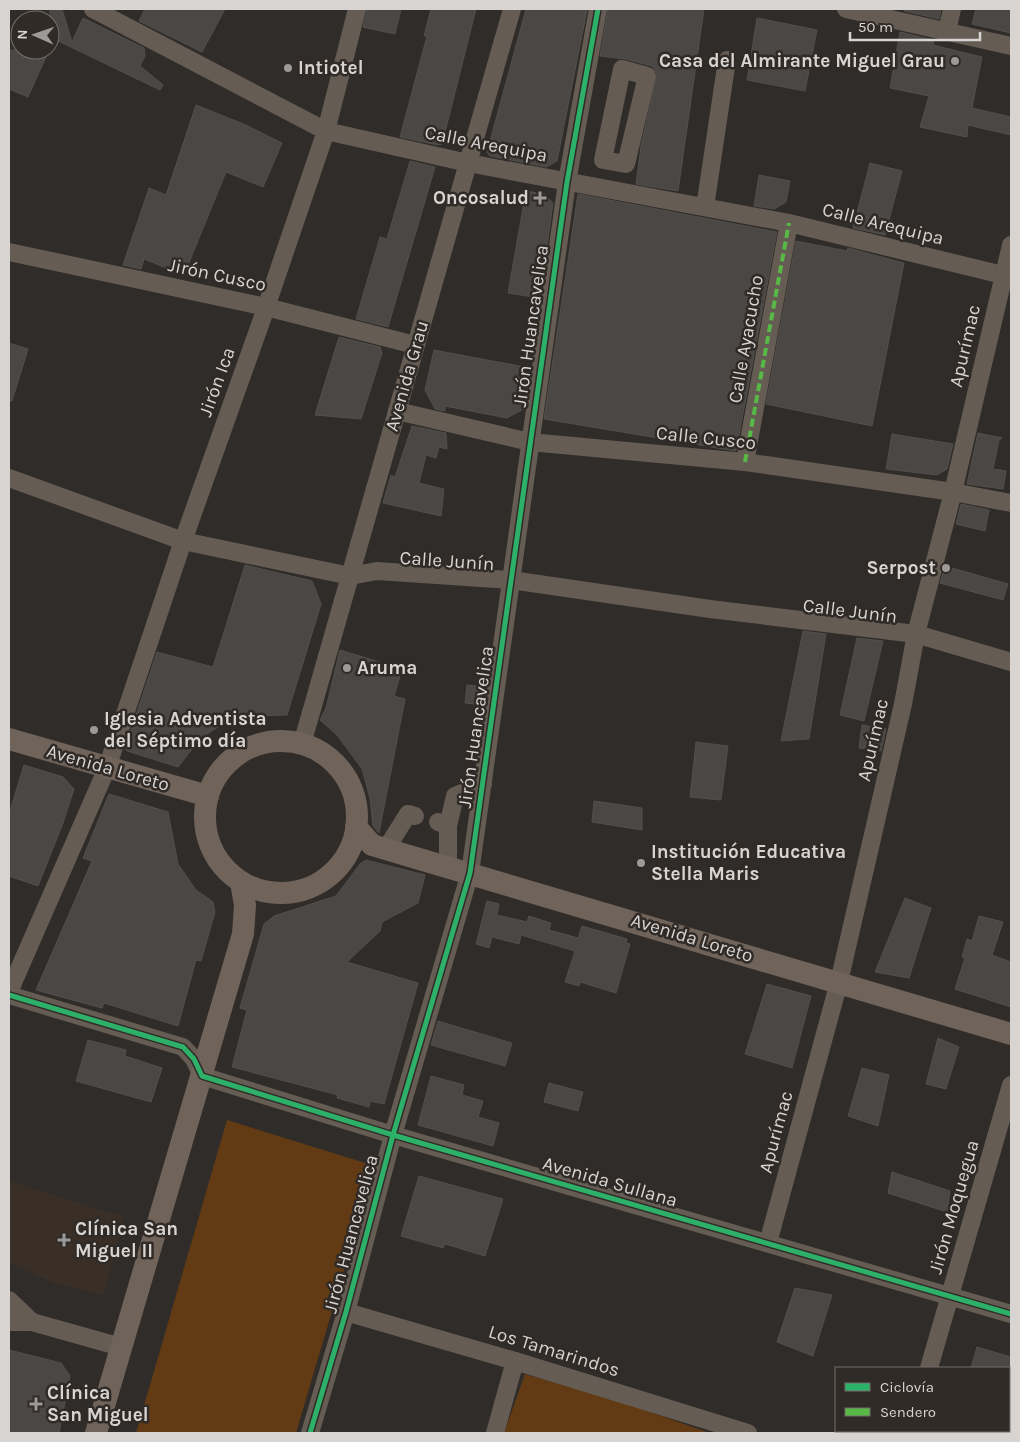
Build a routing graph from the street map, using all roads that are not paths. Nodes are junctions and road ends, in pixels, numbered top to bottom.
1 (93, 9) edge
2 (357, 9) edge
3 (512, 9) edge
4 (598, 9) edge
5 (846, 9) edge
6 (952, 9) edge
7 (947, 31) junction
8 (1011, 46) edge
9 (728, 60) dead end
10 (326, 131) junction
11 (468, 163) junction
12 (626, 164) junction
13 (567, 182) junction
14 (618, 191) junction
15 (705, 207) junction
16 (789, 223) junction
17 (1011, 245) edge
18 (9, 252) edge
19 (1008, 276) edge
20 (266, 307) junction
21 (416, 346) junction
22 (397, 411) junction
23 (530, 442) junction
24 (745, 462) junction
25 (9, 478) edge
26 (953, 492) junction
27 (1011, 503) edge
28 (183, 541) junction
29 (350, 576) junction
30 (511, 580) junction
31 (916, 634) junction
32 (1011, 662) edge
33 (9, 739) edge
34 (302, 744) junction
35 (107, 768) junction
36 (483, 784) junction
37 (208, 796) junction
38 (415, 816) dead end
39 (356, 827) junction
40 (379, 847) junction
41 (347, 855) junction
42 (448, 867) junction
43 (470, 873) junction
44 (241, 882) junction
45 (274, 894) junction
46 (243, 934) junction
47 (839, 982) junction
48 (9, 993) edge
49 (1011, 1034) edge
50 (202, 1076) junction
51 (1011, 1085) edge
52 (393, 1135) junction
53 (768, 1243) junction
54 (950, 1296) junction
55 (9, 1300) edge
56 (346, 1312) junction
57 (1011, 1314) edge
58 (9, 1322) edge
59 (32, 1322) junction
60 (121, 1348) junction
61 (515, 1361) junction
62 (929, 1367) edge
63 (96, 1433) edge
64 (310, 1433) edge
65 (495, 1433) edge
66 (747, 1433) edge

1 - 10 street, Calle Arequipa
2 - 10 street, Jirón Ica
3 - 11 street, Avenida Grau
4 - 13 street, Jirón Huancavelica
5 - 7 street
6 - 7 street
7 - 8 street
9 - 15 street
10 - 11 street, Calle Arequipa
10 - 20 street, Jirón Ica
11 - 13 street, Calle Arequipa
11 - 21 street, Avenida Grau
12 - 12 street
12 - 14 street
13 - 14 street, Calle Arequipa
13 - 23 street, Jirón Huancavelica
14 - 15 street, Calle Arequipa
15 - 16 street, Calle Arequipa
16 - 19 street, Calle Arequipa
16 - 24 street, Calle Ayacucho
17 - 19 street, Apurímac
18 - 20 street, Jirón Cusco
19 - 26 street, Apurímac
20 - 21 street, Jirón Cusco
20 - 28 street, Jirón Ica
21 - 22 street, Avenida Grau
22 - 23 street, Calle Cusco
22 - 29 street, Avenida Grau
23 - 24 street, Calle Cusco
23 - 30 street, Jirón Huancavelica
24 - 26 street, Calle Cusco
25 - 28 street, Calle Junín
26 - 27 street, Calle Cusco
26 - 31 street, Apurímac
28 - 29 street, Calle Junín
28 - 35 street, Jirón Ica
29 - 30 street, Calle Junín
29 - 34 street, Avenida Grau
30 - 31 street, Calle Junín
30 - 36 street, Jirón Huancavelica
31 - 32 street, Calle Junín
31 - 47 street, Apurímac
33 - 35 main road, Avenida Loreto
34 - 37 main road
34 - 39 main road
35 - 37 main road, Avenida Loreto
35 - 48 street, Jirón Ica
36 - 42 street
36 - 43 street, Jirón Huancavelica
37 - 44 main road
38 - 40 street
39 - 40 main road
39 - 41 main road
40 - 41 main road
40 - 42 main road, Avenida Loreto
41 - 45 main road
42 - 43 main road, Avenida Loreto
43 - 47 main road, Avenida Loreto
43 - 52 street, Jirón Huancavelica
44 - 45 main road
44 - 46 main road
45 - 46 main road
46 - 50 main road
47 - 49 main road, Avenida Loreto
47 - 53 street, Apurímac
48 - 50 street
50 - 52 street, Avenida Sullana
50 - 60 main road
51 - 54 street, Jirón Moquegua
52 - 53 street, Avenida Sullana
52 - 56 street, Jirón Huancavelica
53 - 54 street, Avenida Sullana
54 - 57 street, Avenida Sullana
54 - 62 street, Jirón Moquegua
55 - 59 street
56 - 61 street, Los Tamarindos
56 - 64 street, Jirón Huancavelica
58 - 59 street
59 - 60 street
60 - 63 main road
61 - 65 street
61 - 66 street, Los Tamarindos

